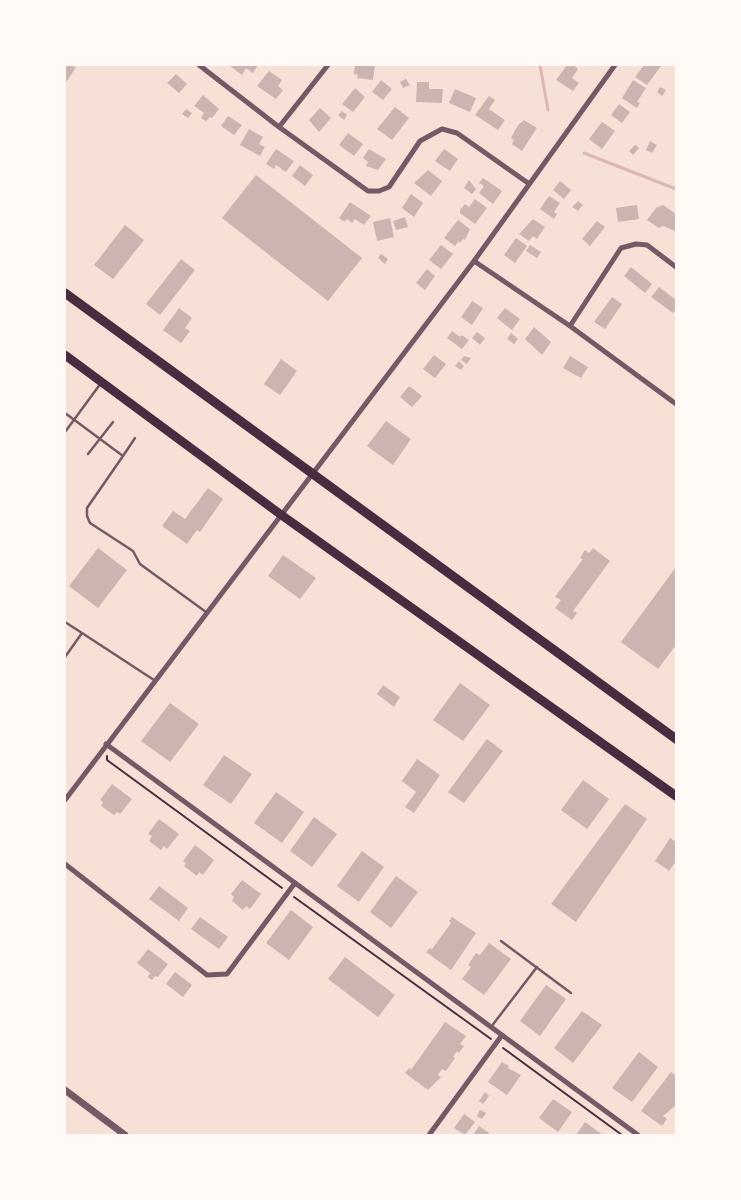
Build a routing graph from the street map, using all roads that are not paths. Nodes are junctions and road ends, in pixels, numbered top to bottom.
1 (199, 65) edge
2 (328, 65) edge
3 (615, 65) edge
4 (279, 127) junction
5 (528, 183) junction
6 (474, 260) junction
7 (676, 267) edge
8 (65, 293) edge
9 (570, 326) junction
10 (65, 355) edge
11 (102, 382) junction
12 (676, 404) edge
13 (65, 413) edge
14 (74, 420) junction
15 (113, 422) dead end
16 (65, 432) edge
17 (100, 438) junction
18 (135, 438) dead end
19 (88, 454) dead end
20 (124, 456) junction
21 (314, 473) junction
22 (280, 514) junction
23 (206, 612) junction
24 (65, 622) edge
25 (82, 633) junction
26 (65, 658) edge
27 (154, 680) junction
28 (676, 739) edge
29 (106, 744) junction
30 (676, 796) edge
31 (65, 800) edge
32 (65, 864) edge
33 (295, 882) junction
34 (501, 941) dead end
35 (537, 967) junction
36 (571, 993) dead end
37 (491, 1027) junction
38 (502, 1035) junction
39 (65, 1090) edge
40 (431, 1134) edge
41 (125, 1135) edge
42 (638, 1135) edge

1 - 4 street
2 - 4 street
3 - 5 street
4 - 5 street
5 - 6 street
6 - 9 street
6 - 21 street
7 - 9 street
8 - 21 main road
9 - 12 street
10 - 11 main road
11 - 14 lane
11 - 22 main road
13 - 14 lane
14 - 16 lane
14 - 17 lane
15 - 17 lane
17 - 19 lane
17 - 20 lane
18 - 20 lane
20 - 23 lane
21 - 22 street
21 - 28 main road
22 - 23 street
22 - 30 main road
23 - 27 street
24 - 25 lane
25 - 26 lane
25 - 27 lane
27 - 29 street
29 - 31 street
29 - 33 street
32 - 33 street
33 - 37 street
34 - 35 lane
35 - 36 lane
35 - 37 lane
37 - 38 street
38 - 40 street
38 - 42 street
39 - 41 street

